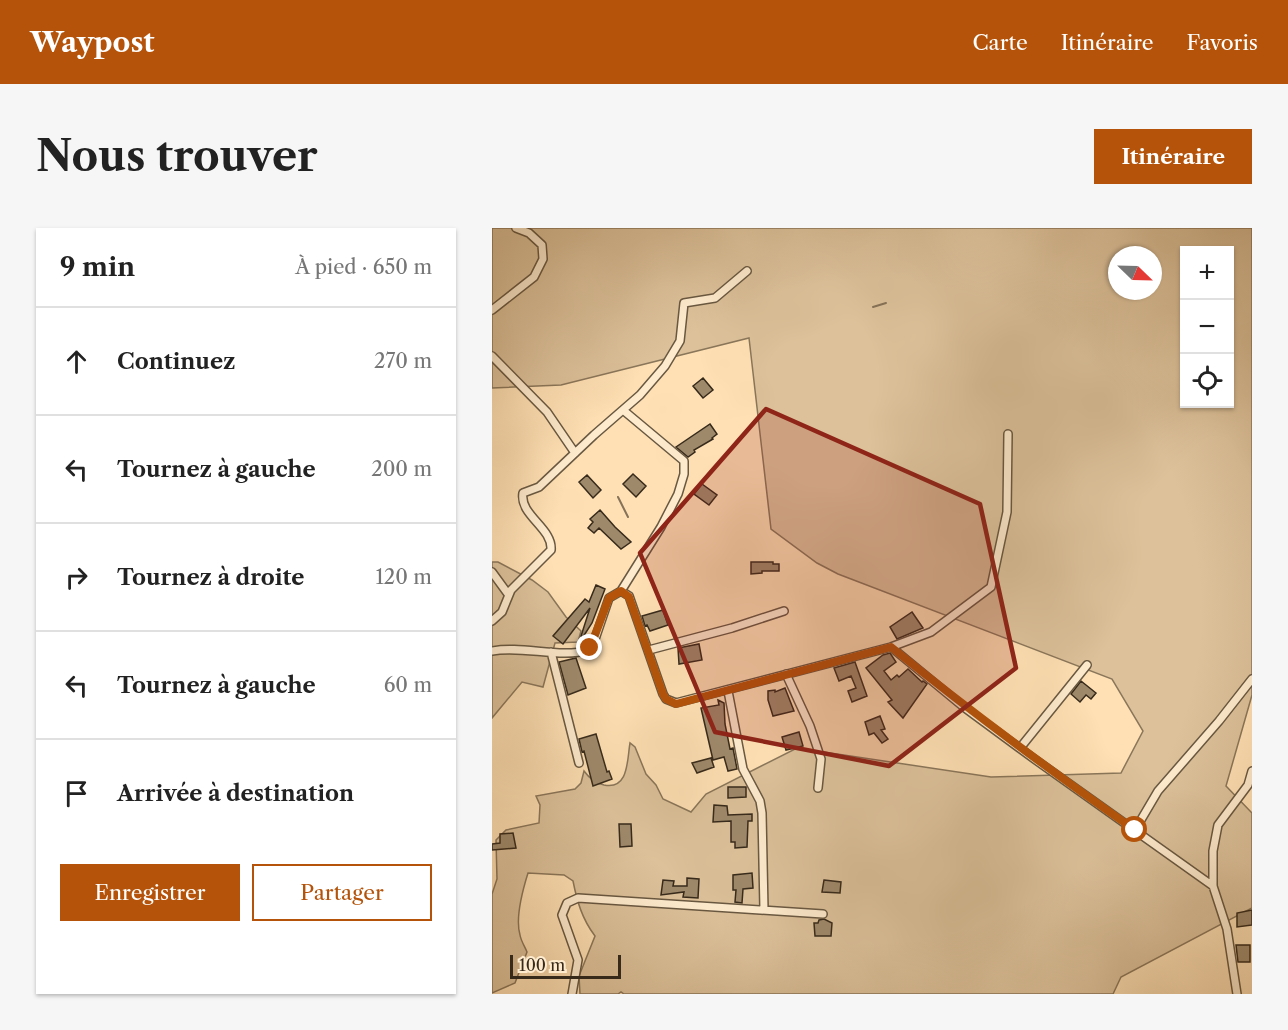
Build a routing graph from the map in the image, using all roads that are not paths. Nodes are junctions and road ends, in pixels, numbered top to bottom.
1 (516, 228) edge
2 (747, 271) dead end
3 (492, 310) edge
4 (492, 356) edge
5 (623, 410) junction
6 (1008, 434) dead end
7 (575, 453) junction
8 (492, 572) edge
9 (621, 591) junction
10 (508, 594) junction
11 (784, 611) dead end
12 (492, 621) edge
13 (891, 647) junction
14 (649, 650) junction
15 (492, 651) edge
16 (551, 652) junction
17 (1087, 665) dead end
18 (786, 674) junction
19 (1252, 679) edge
20 (728, 691) junction
21 (1020, 748) junction
22 (579, 763) dead end
23 (1252, 771) edge
24 (818, 788) dead end
25 (1135, 830) junction
26 (1213, 886) junction
27 (764, 910) junction
28 (823, 914) dead end
29 (572, 994) edge
30 (1237, 994) edge

1 - 3 street
2 - 5 street
4 - 7 street
5 - 7 street
5 - 9 street
6 - 13 street
7 - 10 street
8 - 10 street
9 - 14 street
9 - 16 street
10 - 12 street
11 - 14 street
13 - 18 street
13 - 21 street
14 - 20 street
15 - 16 street
16 - 22 street
17 - 21 street
18 - 20 street
18 - 24 street
19 - 25 street
20 - 27 street
21 - 25 street
23 - 26 street
25 - 26 street
26 - 30 street
27 - 28 street
27 - 29 street

